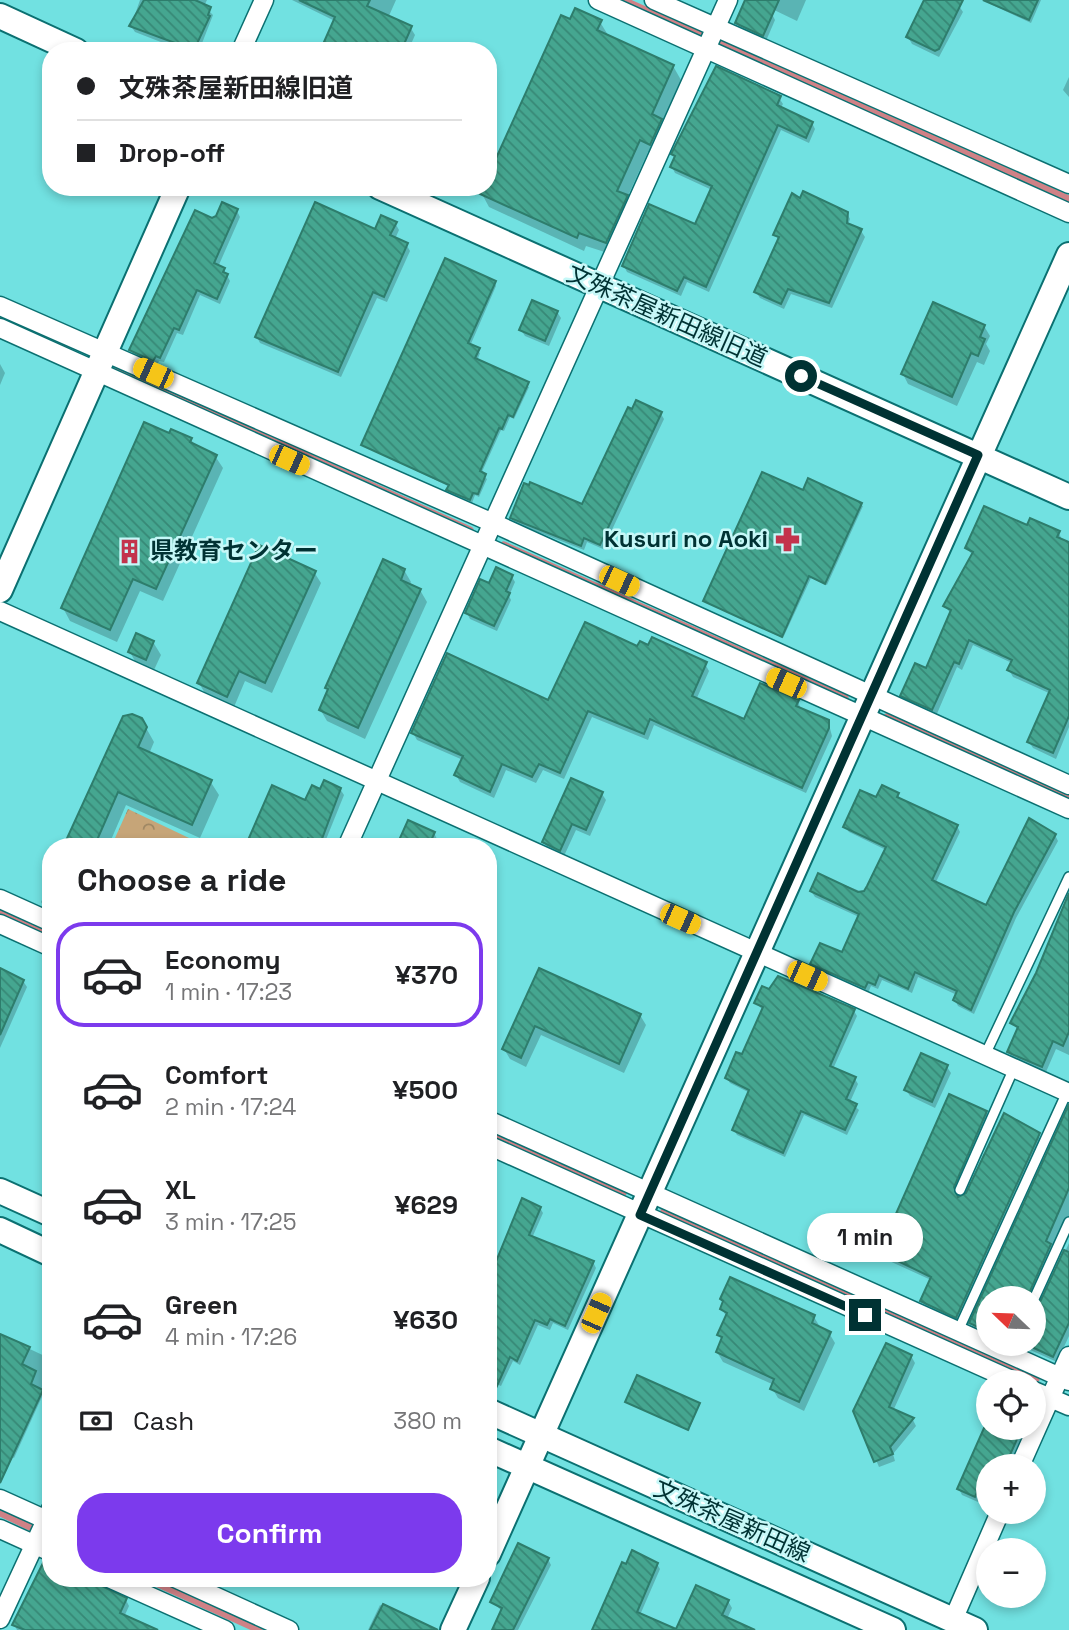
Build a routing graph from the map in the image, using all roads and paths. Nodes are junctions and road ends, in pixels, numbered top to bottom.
1 (264, 0) edge
2 (598, 0) edge
3 (654, 0) edge
4 (728, 0) edge
5 (0, 16) edge
6 (716, 28) junction
7 (56, 42) edge
8 (245, 42) edge
9 (706, 49) junction
10 (1069, 184) edge
11 (174, 196) edge
12 (400, 196) edge
13 (1069, 213) edge
14 (1069, 255) edge
15 (599, 286) junction
16 (0, 306) edge
17 (0, 328) edge
18 (100, 362) junction
19 (978, 455) junction
20 (1069, 497) edge
21 (493, 523) junction
22 (482, 547) junction
23 (0, 590) edge
24 (0, 611) edge
25 (867, 706) junction
26 (376, 781) junction
27 (1069, 786) edge
28 (1069, 809) edge
29 (351, 838) edge
30 (1069, 877) edge
31 (0, 899) edge
32 (42, 918) edge
33 (0, 924) edge
34 (42, 943) edge
35 (756, 953) junction
36 (985, 1055) junction
37 (1014, 1068) junction
38 (1068, 1092) edge
39 (497, 1125) edge
40 (497, 1148) edge
41 (960, 1190) dead end
42 (0, 1191) edge
43 (644, 1204) junction
44 (42, 1210) edge
45 (1069, 1222) edge
46 (0, 1230) edge
47 (42, 1250) edge
48 (1040, 1286) edge
49 (958, 1331) junction
50 (976, 1337) edge
51 (1024, 1356) edge
52 (1069, 1356) edge
53 (991, 1370) edge
54 (1064, 1379) edge
55 (1046, 1391) edge
56 (1046, 1396) edge
57 (1069, 1406) edge
58 (497, 1415) edge
59 (542, 1435) junction
60 (497, 1453) edge
61 (529, 1467) junction
62 (0, 1499) edge
63 (42, 1514) edge
64 (996, 1524) edge
65 (0, 1530) edge
66 (497, 1535) edge
67 (42, 1549) edge
68 (129, 1587) edge
69 (196, 1587) edge
70 (473, 1587) edge
71 (0, 1619) edge
72 (964, 1625) edge
73 (225, 1630) edge
74 (289, 1630) edge
75 (453, 1630) edge
76 (893, 1630) edge

1 - 8 street
2 - 9 street
3 - 6 street
4 - 6 street
5 - 7 street
6 - 9 street
6 - 10 street
9 - 13 street
9 - 15 street
11 - 18 street
12 - 15 street, 文殊茶屋新田線旧道
14 - 19 street
15 - 19 street, 文殊茶屋新田線旧道
15 - 21 street
16 - 18 street
17 - 18 street
18 - 21 street
18 - 22 street
18 - 23 street
19 - 20 street, 文殊茶屋新田線旧道
19 - 25 street
21 - 22 street
21 - 25 street
22 - 25 street
22 - 26 street
24 - 26 street
25 - 27 street
25 - 28 street
25 - 35 street
26 - 29 street
26 - 35 street
30 - 36 lane
31 - 32 street
33 - 34 street
35 - 36 street
35 - 43 street
36 - 37 street
37 - 38 street
37 - 41 lane
38 - 49 lane
39 - 43 street
40 - 43 street
42 - 44 street
43 - 49 street
43 - 53 street
43 - 59 street
45 - 48 lane
46 - 47 street
49 - 50 street
51 - 54 street
52 - 54 street
54 - 55 street
56 - 57 street
58 - 59 street, 文殊茶屋新田線
59 - 61 street
59 - 72 street, 文殊茶屋新田線
60 - 61 street, 文殊茶屋新田線
61 - 66 street
61 - 76 street, 文殊茶屋新田線
62 - 63 street
64 - 72 street
65 - 67 street
67 - 71 street
68 - 73 street
69 - 74 street
70 - 75 street

